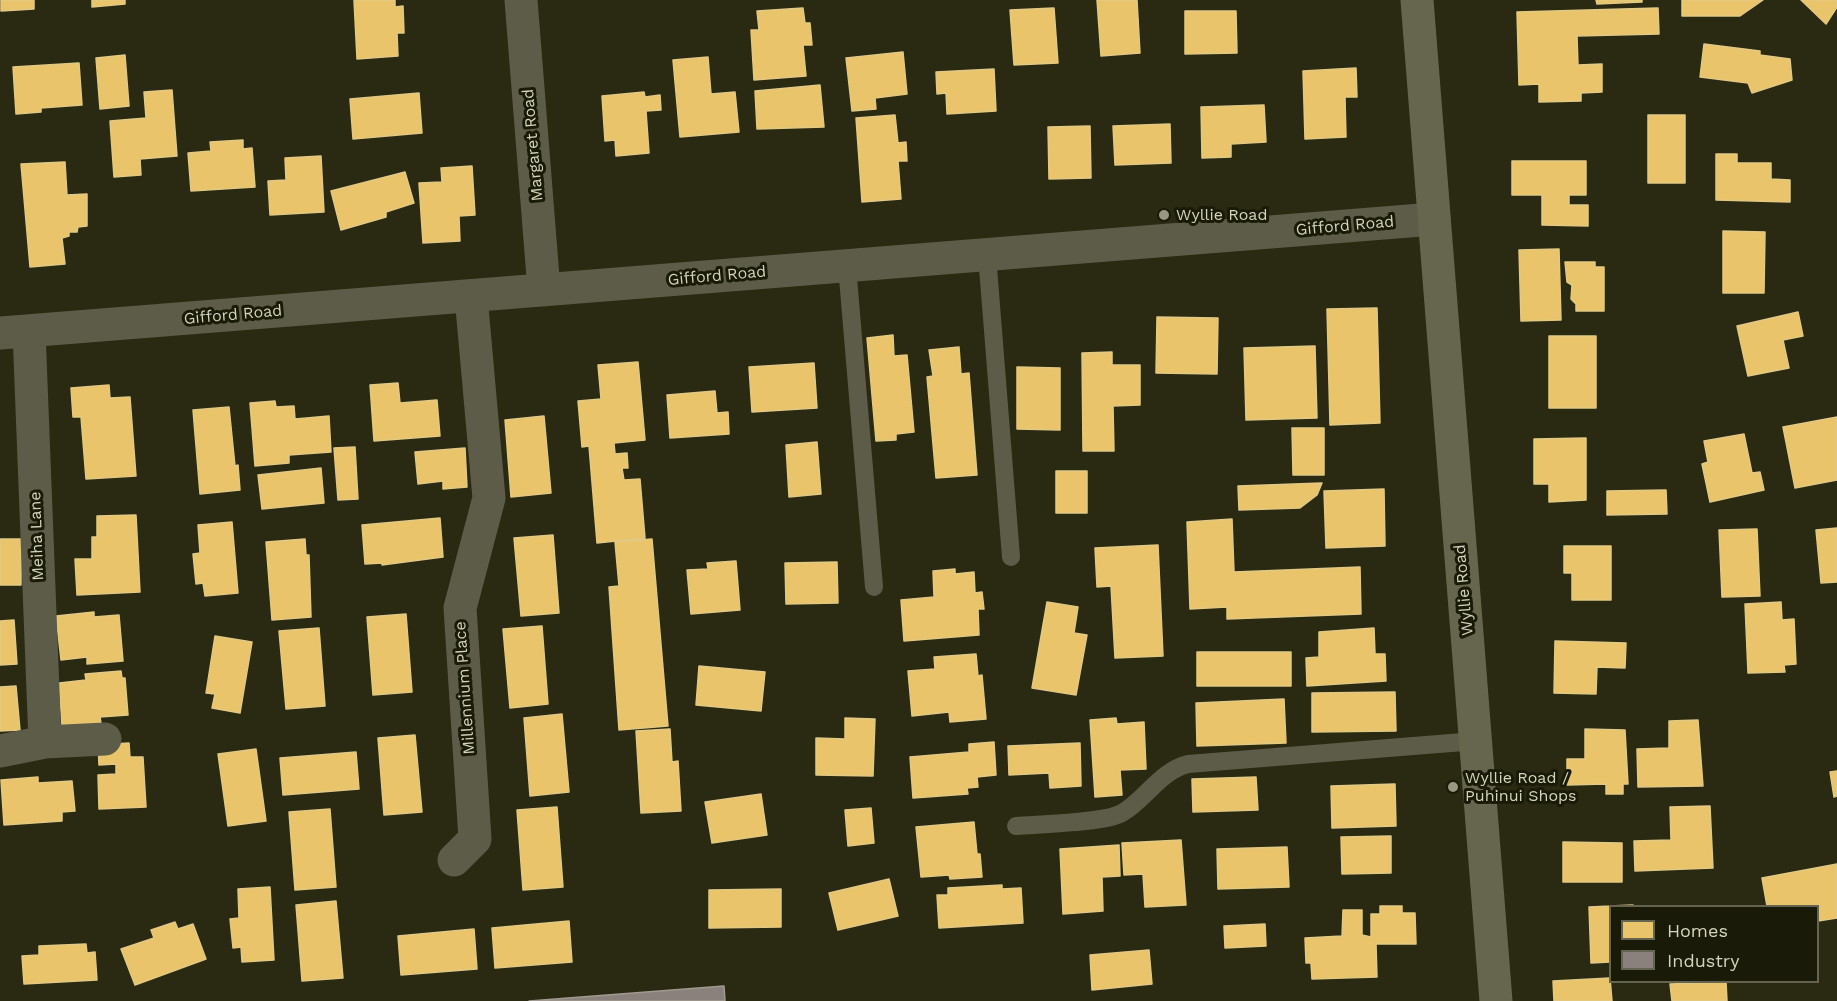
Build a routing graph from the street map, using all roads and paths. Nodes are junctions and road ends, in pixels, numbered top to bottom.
1 (521, 0) edge
2 (1417, 0) edge
3 (1434, 219) junction
4 (987, 255) junction
5 (847, 266) junction
6 (544, 290) junction
7 (471, 296) junction
8 (15, 332) edge
9 (1011, 557) dead end
10 (874, 587) dead end
11 (105, 739) dead end
12 (1476, 741) junction
13 (45, 742) junction
14 (0, 751) edge
15 (1016, 826) dead end
16 (454, 860) dead end
17 (1496, 1001) edge

1 - 6 street, Margaret Road
2 - 3 main road, Wyllie Road
3 - 4 street, Gifford Road
3 - 12 main road, Wyllie Road
4 - 5 street, Gifford Road
4 - 9 lane
5 - 6 street, Gifford Road
5 - 10 lane
6 - 7 street, Gifford Road
7 - 8 street, Gifford Road
7 - 16 street, Millennium Place
8 - 13 street, Meiha Lane
11 - 13 street
12 - 15 lane
12 - 17 main road, Wyllie Road
13 - 14 street

